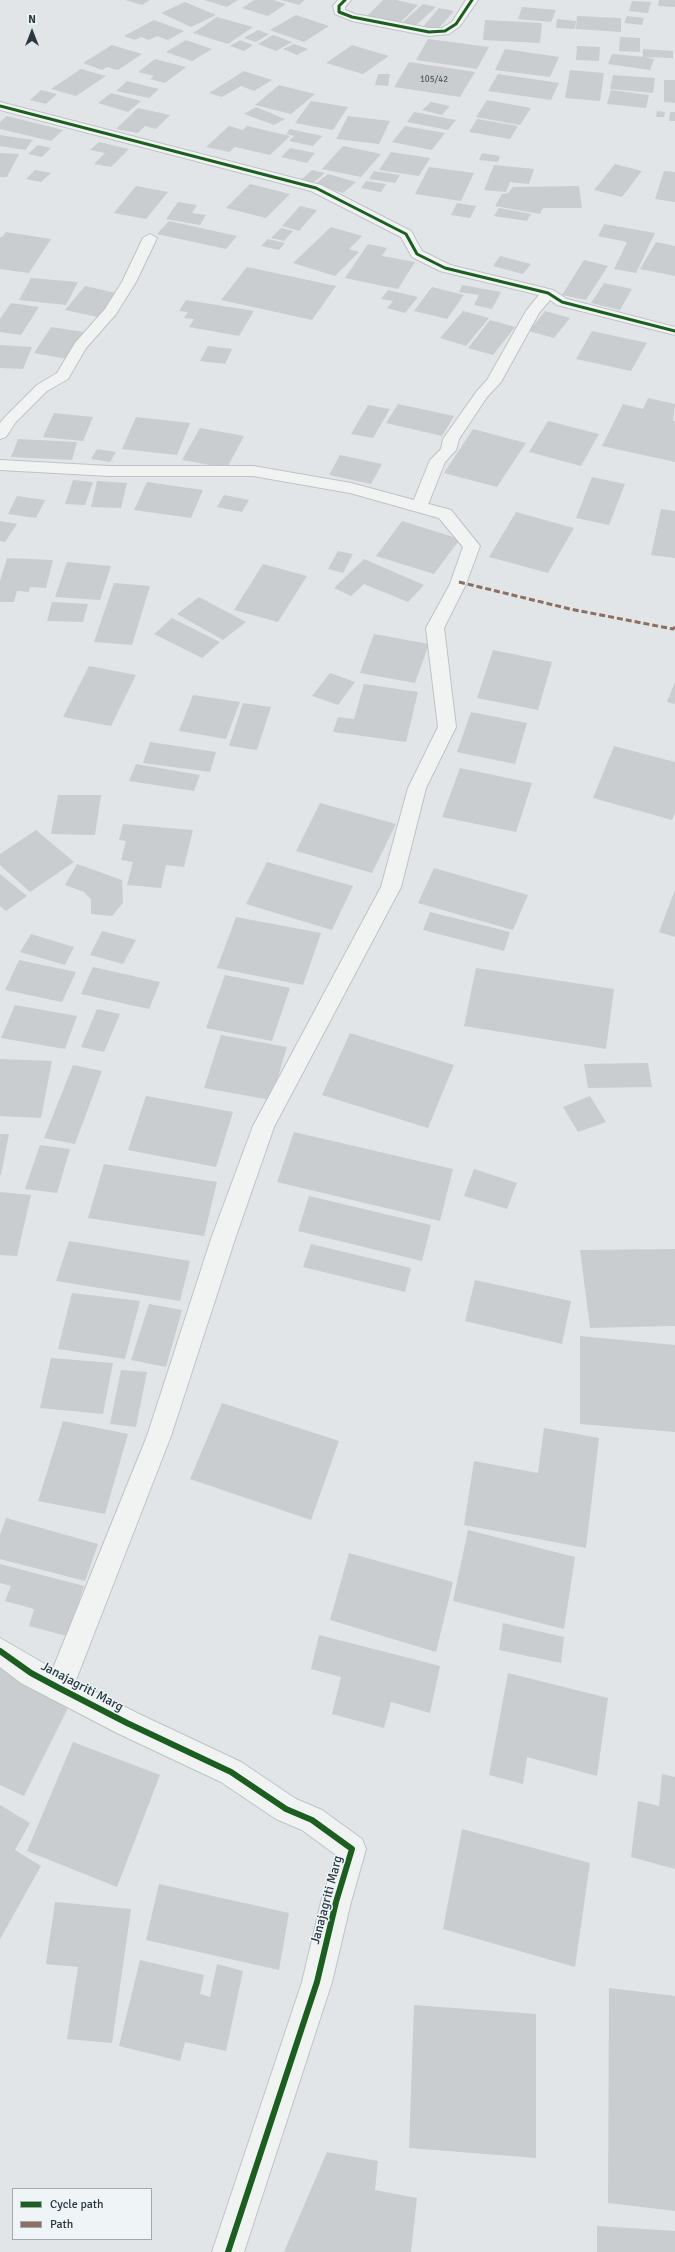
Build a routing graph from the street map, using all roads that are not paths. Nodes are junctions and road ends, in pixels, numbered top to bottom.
1 (345, 0) edge
2 (472, 0) edge
3 (0, 106) edge
4 (150, 238) dead end
5 (548, 293) junction
6 (675, 331) edge
7 (0, 434) edge
8 (0, 465) edge
9 (419, 507) junction
10 (0, 1651) edge
11 (59, 1688) junction
12 (228, 2252) edge

1 - 2 street
3 - 5 street
4 - 7 street
5 - 6 street
5 - 9 street
8 - 9 street
9 - 11 street
10 - 11 street, Janajagriti Marg
11 - 12 street, Janajagriti Marg

